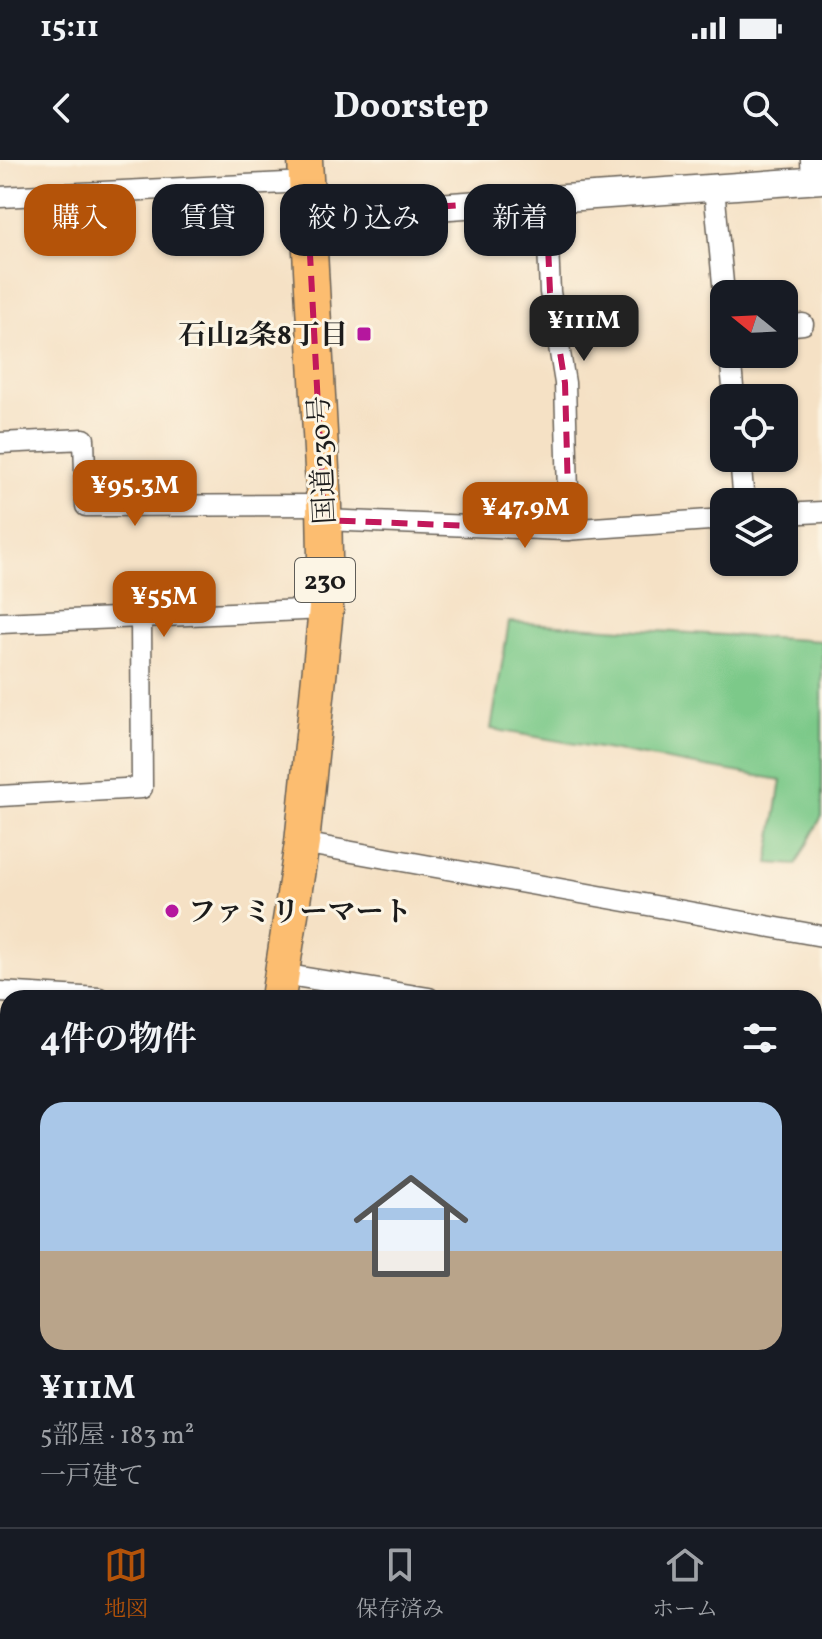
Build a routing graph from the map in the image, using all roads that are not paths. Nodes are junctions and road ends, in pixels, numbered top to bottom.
1 (305, 171) edge
2 (815, 173) edge
3 (714, 188) junction
4 (0, 197) edge
5 (576, 197) edge
6 (310, 256) edge
7 (548, 256) edge
8 (723, 280) edge
9 (0, 443) edge
10 (822, 512) edge
11 (324, 513) junction
12 (798, 513) edge
13 (710, 520) edge
14 (569, 530) junction
15 (326, 609) junction
16 (141, 618) junction
17 (0, 623) edge
18 (0, 796) edge
19 (302, 843) junction
20 (822, 936) edge
21 (280, 986) edge
22 (330, 990) edge

1 - 4 street
2 - 3 street
3 - 5 street
3 - 8 street
6 - 11 highway, 国道230号 / 230
7 - 14 street
9 - 11 street
10 - 12 street
11 - 14 street
11 - 15 highway, 国道230号 / 230
13 - 14 street
15 - 16 street
15 - 19 highway, 国道230号 / 230
16 - 17 street
16 - 18 street
19 - 20 street
19 - 21 highway, 国道230号 / 230
21 - 22 street

